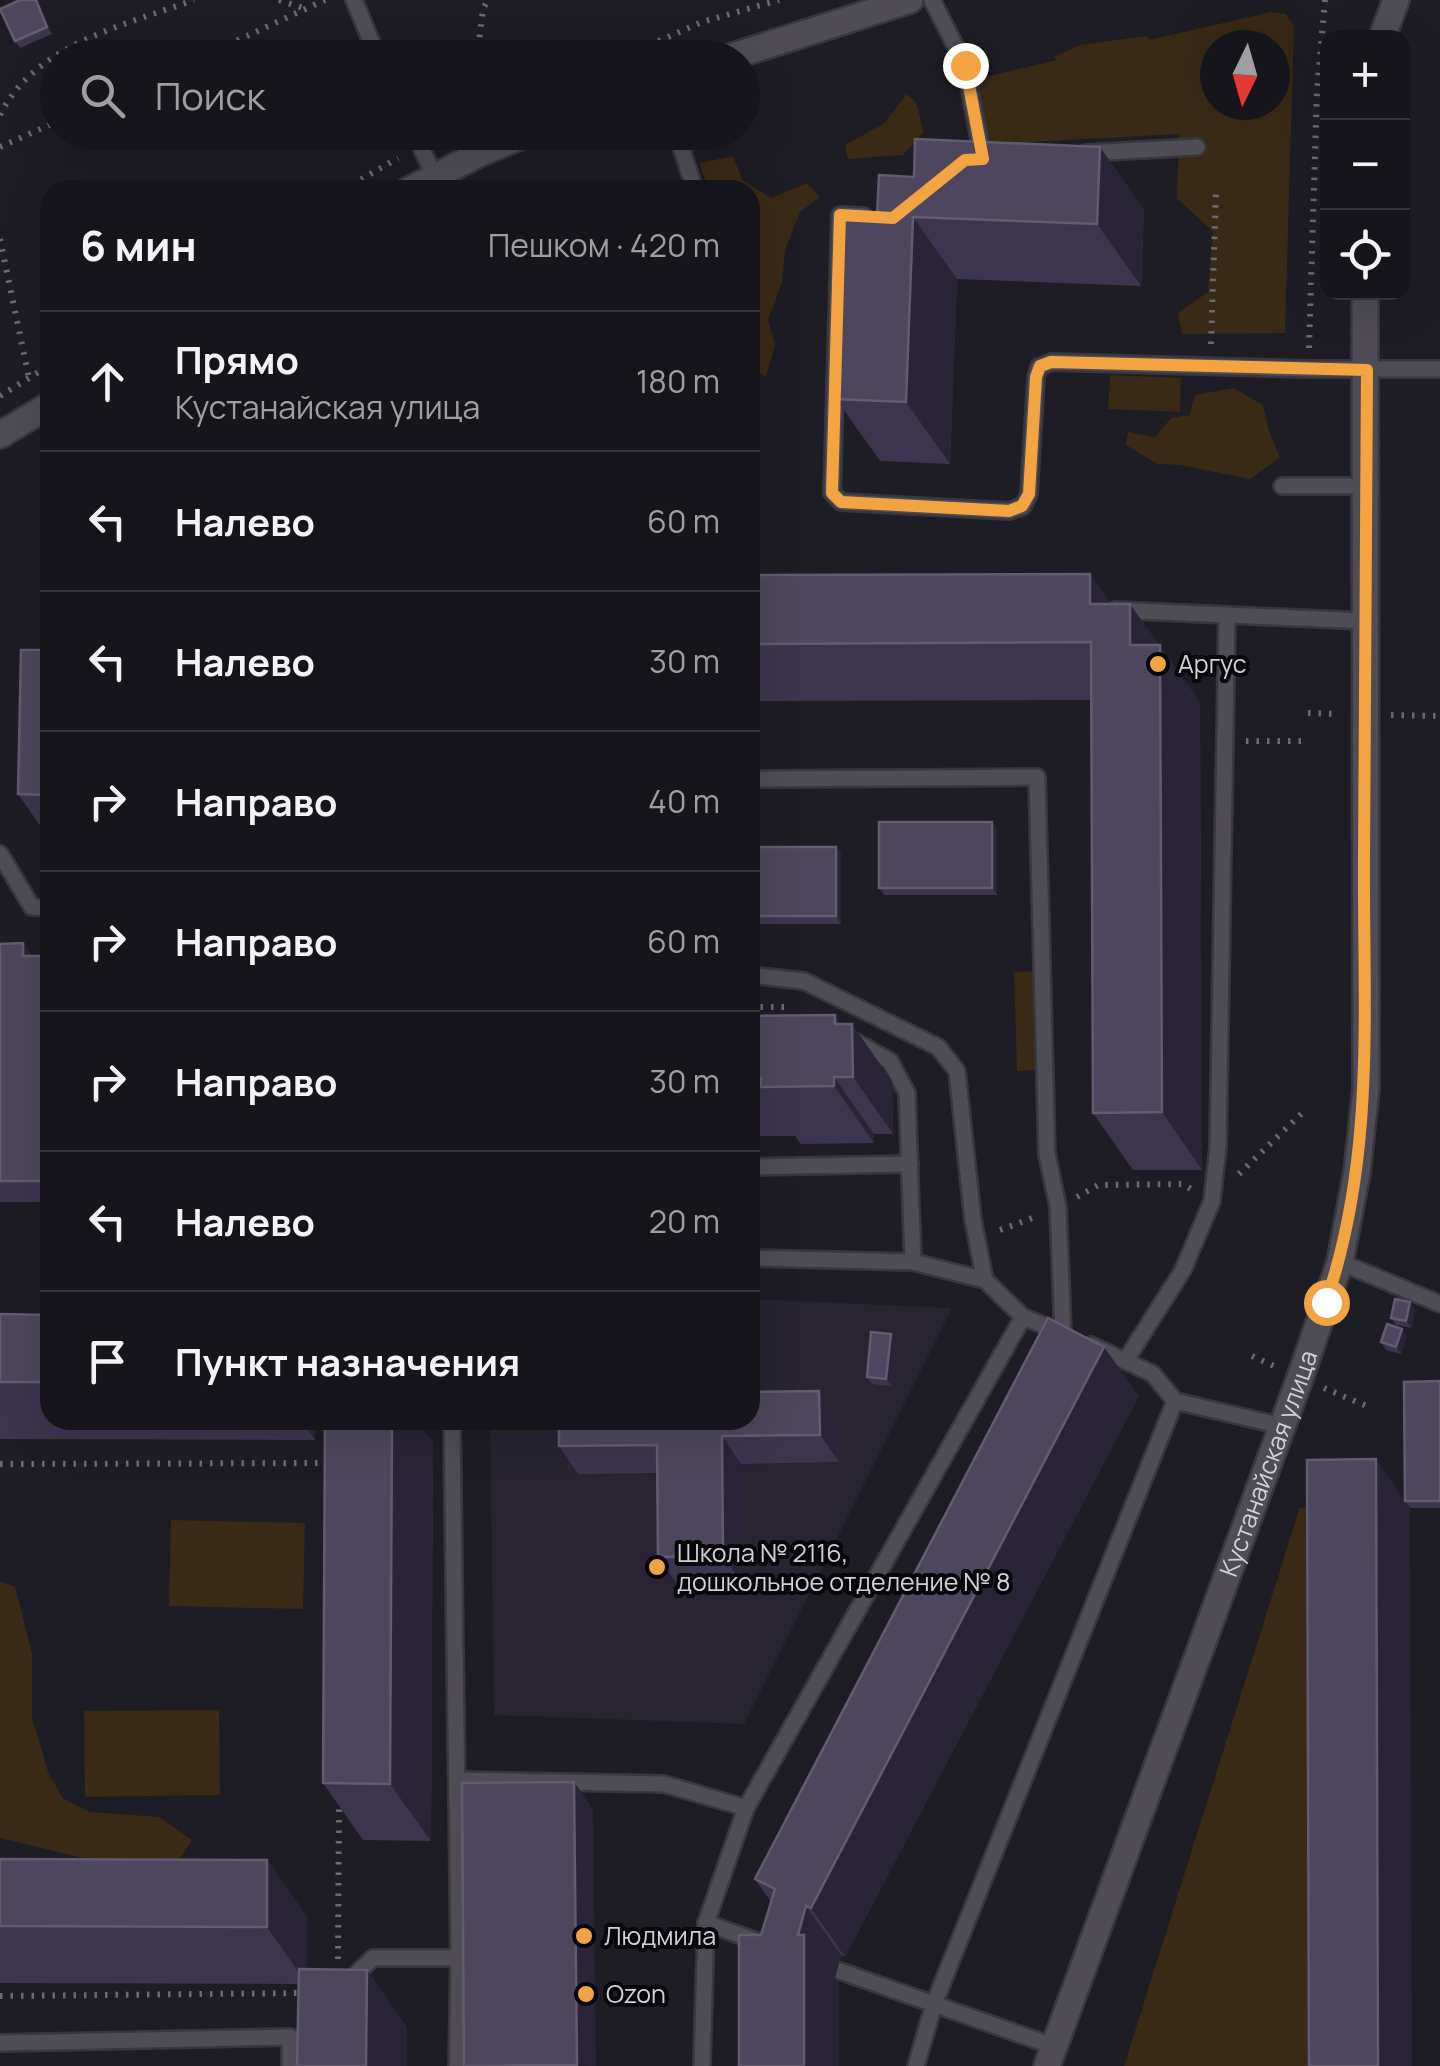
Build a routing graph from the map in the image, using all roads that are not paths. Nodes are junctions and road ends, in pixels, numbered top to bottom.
1 (354, 0) edge
2 (910, 0) edge
3 (932, 0) edge
4 (1396, 0) edge
5 (1385, 30) edge
6 (371, 40) edge
7 (760, 47) edge
8 (1197, 147) dead end
9 (422, 150) edge
10 (490, 150) edge
11 (682, 150) edge
12 (1061, 155) edge
13 (1002, 158) edge
14 (983, 159) junction
15 (965, 160) edge
16 (434, 175) junction
17 (426, 180) edge
18 (692, 180) edge
19 (876, 216) edge
20 (1365, 300) edge
21 (1440, 369) edge
22 (1367, 370) junction
23 (40, 411) edge
24 (0, 435) edge
25 (1282, 486) dead end
26 (1366, 486) junction
27 (1098, 609) edge
28 (1227, 615) junction
29 (1364, 621) junction
30 (760, 780) edge
31 (0, 854) edge
32 (40, 907) edge
33 (760, 976) edge
34 (804, 1022) edge
35 (910, 1164) junction
36 (760, 1167) edge
37 (760, 1258) edge
38 (913, 1262) junction
39 (1340, 1262) junction
40 (985, 1280) junction
41 (1440, 1304) edge
42 (1022, 1317) junction
43 (1064, 1332) junction
44 (1126, 1360) junction
45 (1175, 1401) junction
46 (1282, 1426) junction
47 (452, 1430) edge
48 (457, 1780) junction
49 (746, 1808) junction
50 (706, 1923) junction
51 (771, 1946) edge
52 (459, 1958) junction
53 (837, 1970) dead end
54 (338, 1992) edge
55 (934, 2004) junction
56 (0, 2044) edge
57 (1050, 2056) edge
58 (290, 2066) edge
59 (457, 2066) edge
60 (702, 2066) edge
61 (916, 2066) edge

1 - 6 lane
2 - 7 street
3 - 14 lane
4 - 5 street
8 - 12 lane
9 - 16 lane
10 - 16 street
11 - 18 lane
13 - 14 lane
14 - 15 lane
16 - 17 street
19 - 22 lane
20 - 22 street, Кустанайская улица
21 - 22 lane
22 - 26 street, Кустанайская улица
23 - 24 street
25 - 26 lane
26 - 29 street, Кустанайская улица
27 - 28 lane
28 - 29 lane
28 - 44 lane
29 - 39 street, Кустанайская улица
30 - 43 lane
31 - 32 lane
33 - 40 lane
34 - 35 lane
35 - 36 lane
35 - 38 lane
37 - 38 lane
38 - 40 lane
39 - 41 lane
39 - 46 street, Кустанайская улица
40 - 42 lane
42 - 43 lane
42 - 49 lane
43 - 44 lane
44 - 45 lane
45 - 46 lane
45 - 55 lane
46 - 57 street, Кустанайская улица
47 - 48 lane
48 - 49 lane
48 - 52 lane
49 - 50 lane
50 - 51 lane
50 - 60 lane
52 - 54 lane
52 - 59 lane
53 - 55 lane
55 - 57 lane
55 - 61 lane
56 - 58 lane

